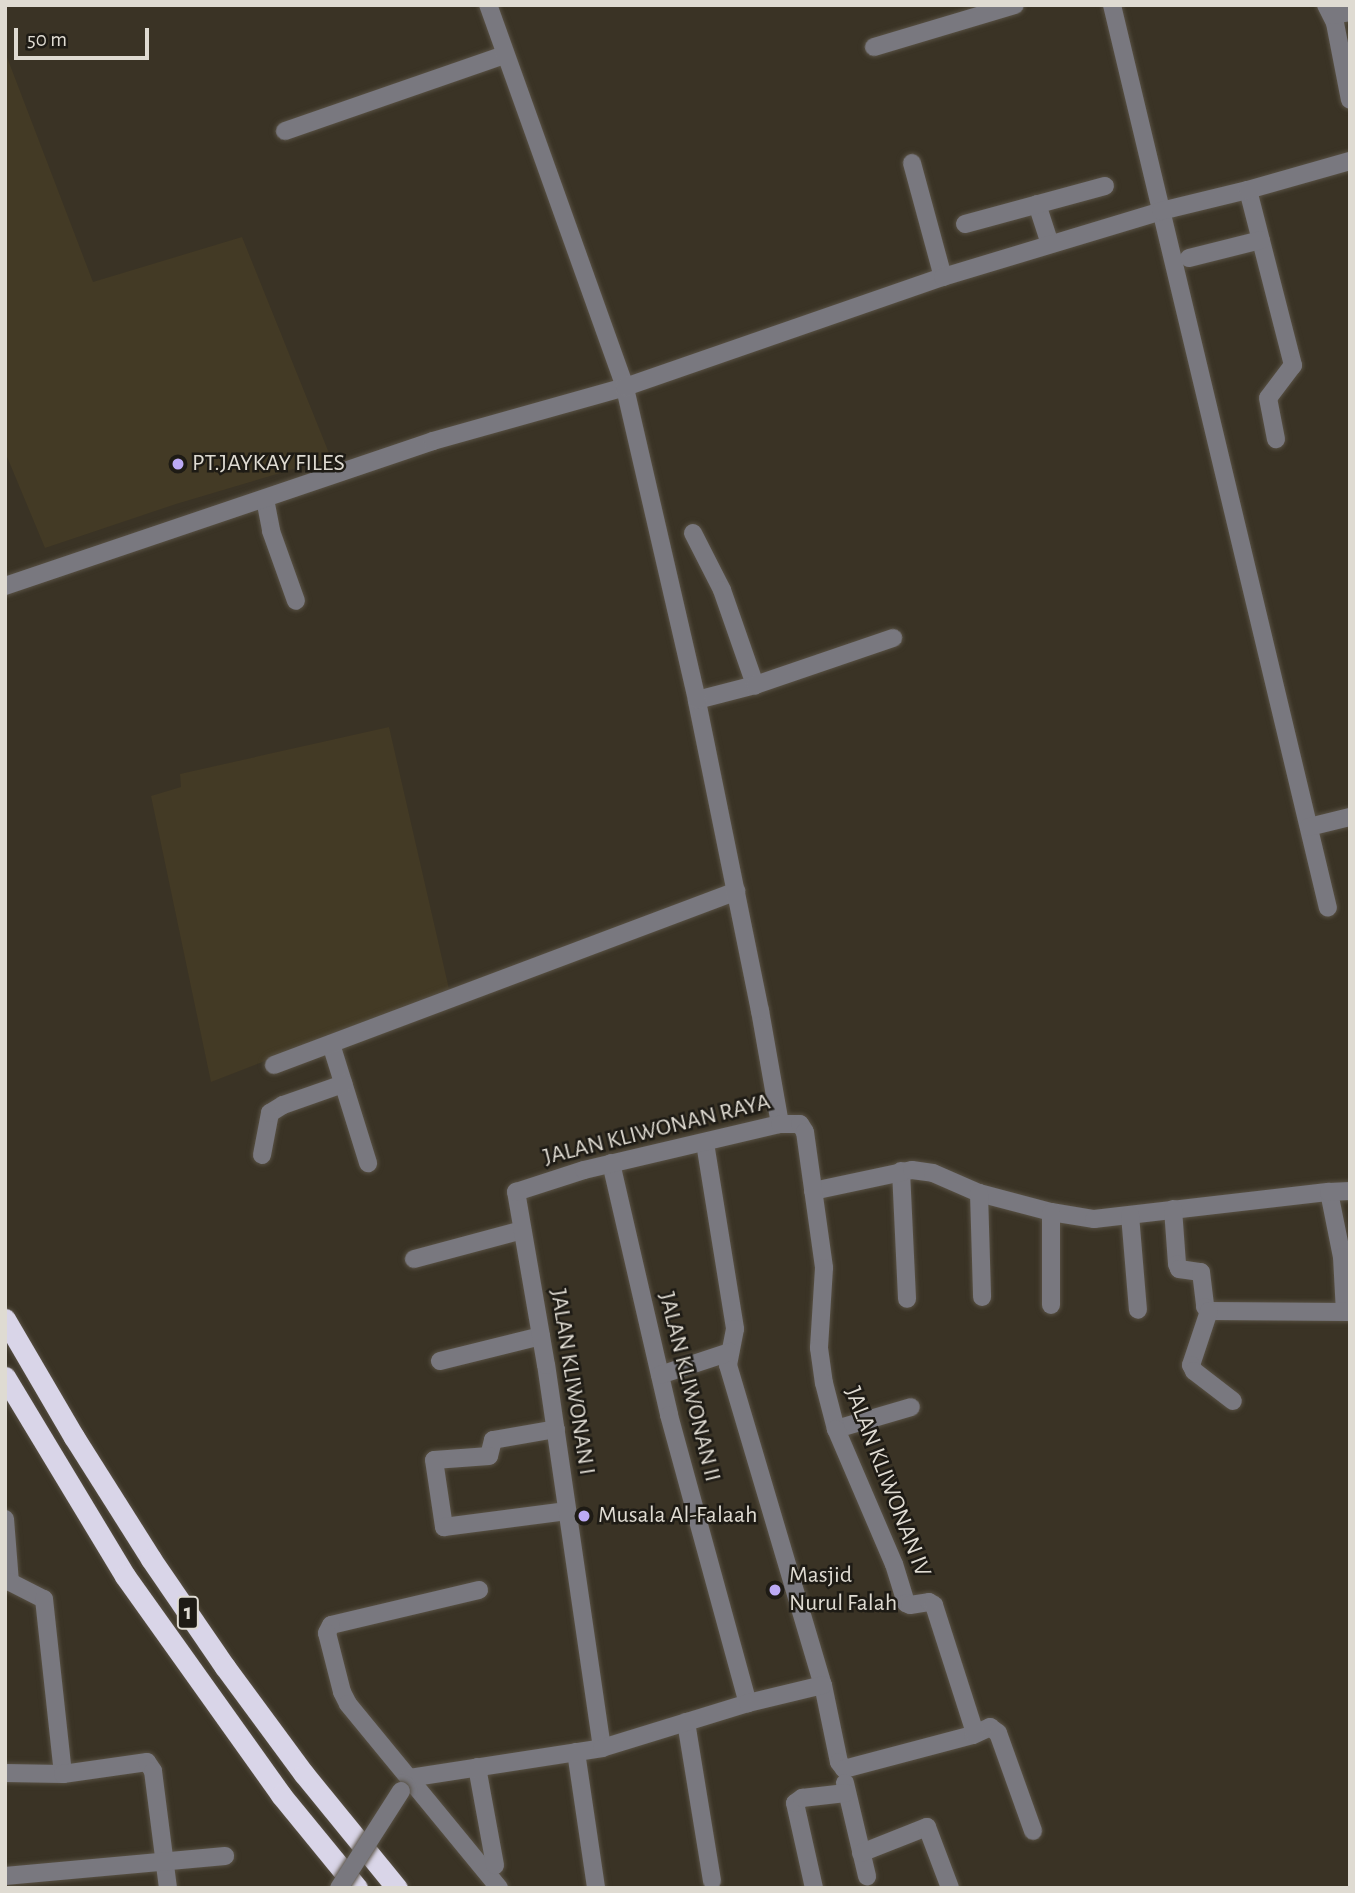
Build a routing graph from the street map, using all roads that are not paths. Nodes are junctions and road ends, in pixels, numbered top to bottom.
1 (488, 5) edge
2 (1015, 5) edge
3 (1112, 5) edge
4 (1336, 11) edge
5 (874, 47) dead end
6 (505, 55) junction
7 (1350, 100) edge
8 (285, 131) dead end
9 (1350, 161) edge
10 (912, 163) dead end
11 (1105, 186) dead end
12 (1248, 190) junction
13 (1037, 204) junction
14 (1161, 211) junction
15 (965, 224) dead end
16 (1261, 240) junction
17 (1050, 244) junction
18 (1189, 258) dead end
19 (943, 277) junction
20 (625, 387) junction
21 (1276, 439) dead end
22 (265, 499) junction
23 (693, 533) dead end
24 (5, 586) edge
25 (296, 601) dead end
26 (893, 638) dead end
27 (755, 685) junction
28 (697, 701) junction
29 (1350, 817) edge
30 (1310, 827) junction
31 (736, 891) junction
32 (1328, 908) dead end
33 (331, 1044) junction
34 (274, 1065) dead end
35 (342, 1084) junction
36 (780, 1124) junction
37 (804, 1132) joint
38 (705, 1143) junction
39 (262, 1155) dead end
40 (368, 1163) dead end
41 (611, 1164) junction
42 (901, 1171) junction
43 (517, 1191) joint
44 (813, 1191) junction
45 (1350, 1191) edge
46 (1329, 1192) junction
47 (979, 1193) junction
48 (1173, 1209) junction
49 (1051, 1212) junction
50 (1130, 1214) junction
51 (523, 1230) junction
52 (1346, 1257) edge
53 (414, 1259) dead end
54 (982, 1297) dead end
55 (907, 1300) dead end
56 (1051, 1304) dead end
57 (1138, 1310) dead end
58 (1209, 1311) junction
59 (1347, 1312) edge
60 (5, 1319) edge
61 (541, 1336) junction
62 (730, 1352) junction
63 (440, 1362) dead end
64 (660, 1375) junction
65 (5, 1377) edge
66 (1234, 1401) dead end
67 (911, 1407) dead end
68 (555, 1429) junction
69 (836, 1429) junction
70 (568, 1511) junction
71 (5, 1519) edge
72 (480, 1590) dead end
73 (823, 1685) junction
74 (748, 1703) junction
75 (686, 1722) junction
76 (975, 1733) junction
77 (603, 1748) junction
78 (576, 1752) junction
79 (477, 1767) junction
80 (844, 1769) junction
81 (5, 1773) edge
82 (63, 1774) junction
83 (405, 1785) junction
84 (846, 1793) junction
85 (489, 1829) junction
86 (1034, 1830) dead end
87 (456, 1835) junction
88 (861, 1853) junction
89 (225, 1856) dead end
90 (166, 1863) junction
91 (495, 1865) dead end
92 (5, 1876) edge
93 (867, 1876) dead end
94 (712, 1881) dead end
95 (168, 1888) edge
96 (339, 1888) edge
97 (357, 1888) edge
98 (397, 1888) edge
99 (499, 1888) edge
100 (596, 1888) edge
101 (814, 1888) edge
102 (950, 1888) edge

1 - 6 street
2 - 5 street
3 - 14 street
4 - 7 street
6 - 8 street
6 - 20 street
9 - 12 street
10 - 19 street
11 - 13 street
12 - 14 street
12 - 16 street
13 - 15 street
13 - 17 street
14 - 17 street
14 - 30 street
16 - 18 street
16 - 21 street
17 - 19 street
19 - 20 street
20 - 22 street
20 - 28 street
22 - 24 street
22 - 25 street
23 - 27 street
26 - 27 street
27 - 28 street
28 - 31 street
29 - 30 street
30 - 32 street
31 - 33 street
31 - 36 street
33 - 34 street
33 - 35 street
35 - 39 street
35 - 40 street
36 - 37 street, JALAN KLIWONAN RAYA
36 - 38 street, JALAN KLIWONAN RAYA
37 - 44 street, JALAN KLIWONAN IV
38 - 41 street, JALAN KLIWONAN RAYA
38 - 62 street
41 - 43 street, JALAN KLIWONAN RAYA
41 - 64 street, JALAN KLIWONAN II
42 - 44 street
42 - 47 street
42 - 55 street
43 - 51 street, JALAN KLIWONAN I
44 - 69 street, JALAN KLIWONAN IV
45 - 46 street
46 - 48 street
46 - 52 street
47 - 49 street
47 - 54 street
48 - 50 street
48 - 58 street
49 - 50 street
49 - 56 street
50 - 57 street
51 - 53 street
51 - 61 street, JALAN KLIWONAN I
52 - 59 street
58 - 59 street
58 - 66 street
60 - 98 highway, 1
61 - 63 street
61 - 68 street, JALAN KLIWONAN I
62 - 64 street
62 - 73 street
64 - 74 street, JALAN KLIWONAN II
65 - 97 highway, 1
67 - 69 street
68 - 70 street, JALAN KLIWONAN I
68 - 70 street
69 - 76 street, JALAN KLIWONAN IV
70 - 77 street, JALAN KLIWONAN I
71 - 82 street
72 - 83 street
73 - 74 street
73 - 80 street
74 - 75 street
75 - 77 street
75 - 94 street
76 - 80 street
76 - 86 street
77 - 78 street
78 - 79 street
78 - 100 street
79 - 83 street
79 - 85 street
80 - 84 street
81 - 82 street
82 - 90 street
83 - 87 street
83 - 96 street, bridge
84 - 88 street
84 - 101 street
85 - 87 street
85 - 91 street
87 - 99 street
88 - 93 street
88 - 102 street
89 - 90 street
90 - 92 street
90 - 95 street

